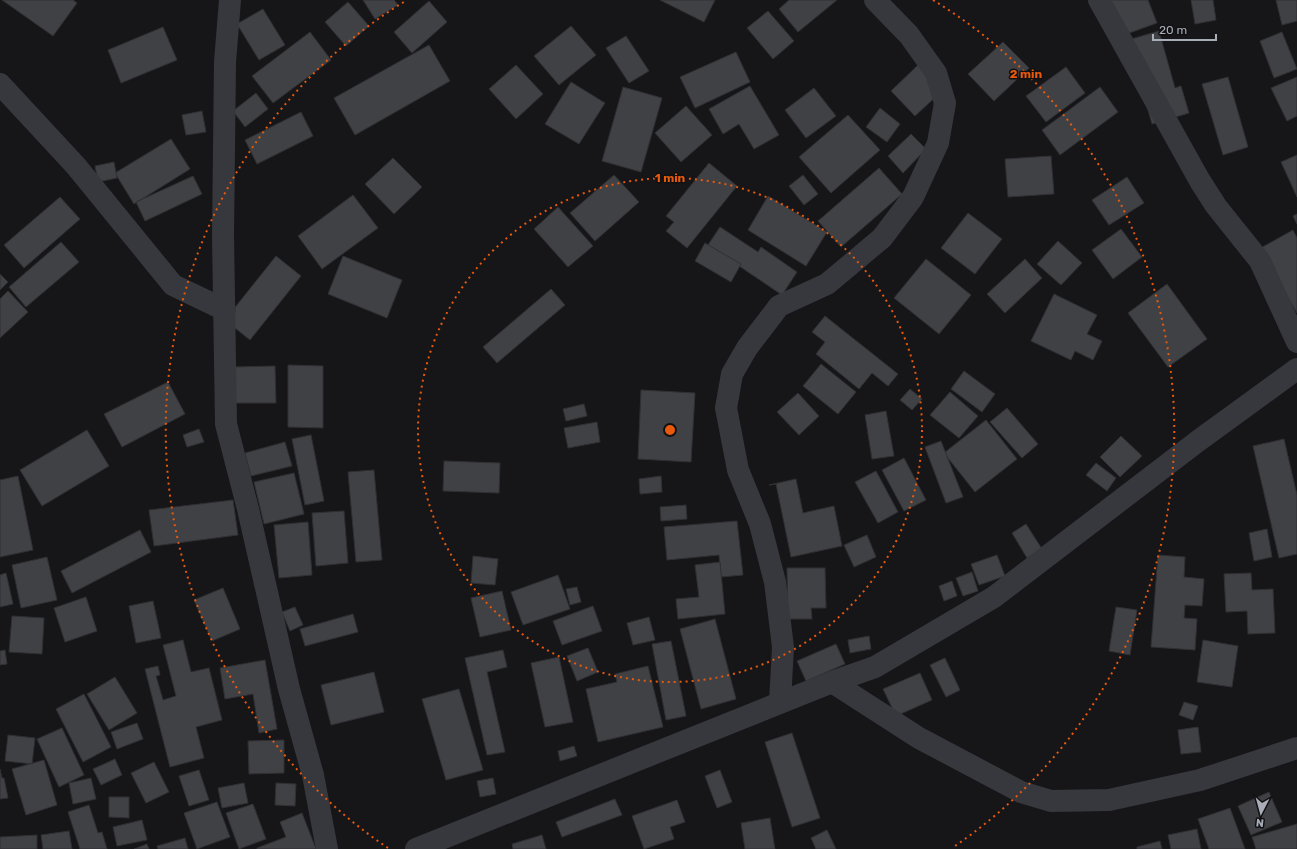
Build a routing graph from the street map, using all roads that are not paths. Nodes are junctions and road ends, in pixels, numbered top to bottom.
1 (230, 0) edge
2 (875, 0) edge
3 (1099, 0) edge
4 (0, 84) edge
5 (225, 310) junction
6 (1297, 342) edge
7 (1297, 369) edge
8 (832, 682) junction
9 (780, 702) junction
10 (1297, 748) edge
11 (327, 849) edge
12 (416, 849) edge

1 - 5 street
2 - 9 street
3 - 6 street
4 - 5 street
5 - 11 street
7 - 8 street
8 - 9 street
8 - 10 street
9 - 12 street

